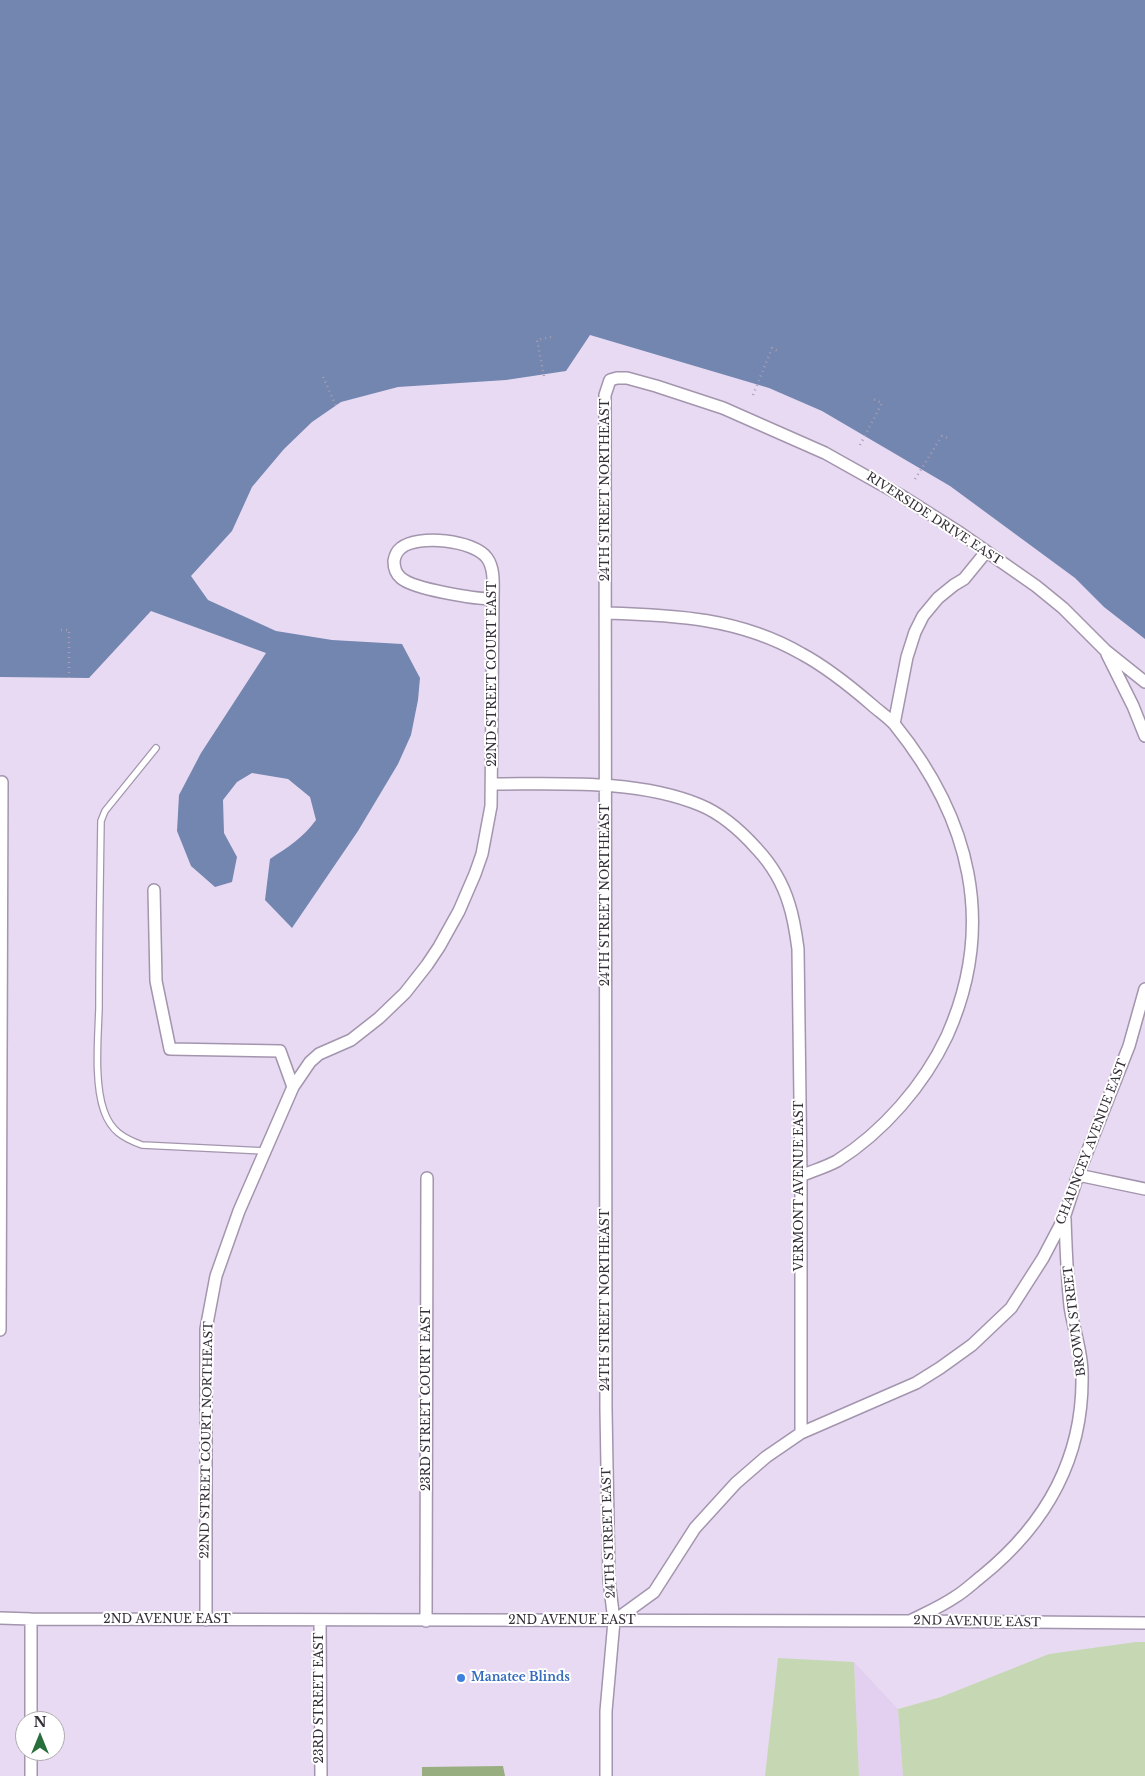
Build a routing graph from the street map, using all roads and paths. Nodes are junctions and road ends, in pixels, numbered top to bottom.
1 (551, 337) dead end
2 (778, 351) dead end
3 (544, 376) dead end
4 (323, 377) dead end
5 (610, 380) joint
6 (753, 395) dead end
7 (873, 399) dead end
8 (337, 408) dead end
9 (948, 438) dead end
10 (860, 445) dead end
11 (915, 479) dead end
12 (986, 552) junction
13 (493, 599) junction
14 (606, 613) junction
15 (61, 630) dead end
16 (1105, 650) junction
17 (70, 679) dead end
18 (1145, 682) edge
19 (894, 724) junction
20 (1145, 736) edge
21 (156, 748) dead end
22 (2, 782) dead end
23 (492, 784) junction
24 (606, 786) junction
25 (154, 890) dead end
26 (1145, 989) edge
27 (293, 1087) junction
28 (265, 1152) junction
29 (1078, 1175) junction
30 (801, 1176) junction
31 (427, 1178) dead end
32 (1145, 1189) edge
33 (1064, 1218) junction
34 (0, 1330) edge
35 (606, 1410) joint
36 (801, 1433) junction
37 (0, 1618) edge
38 (30, 1619) junction
39 (206, 1620) junction
40 (320, 1620) junction
41 (426, 1621) junction
42 (614, 1621) junction
43 (910, 1621) junction
44 (1145, 1624) edge
45 (31, 1711) edge
46 (31, 1761) edge
47 (31, 1776) edge
48 (321, 1776) edge
49 (606, 1776) edge

1 - 3 path
2 - 6 path
4 - 8 path
5 - 12 street, RIVERSIDE DRIVE EAST
5 - 14 street, 24TH STREET NORTHEAST
7 - 10 path
9 - 11 path
12 - 16 street, RIVERSIDE DRIVE EAST
12 - 19 street
13 - 13 street, 22ND STREET COURT EAST
13 - 23 street, 22ND STREET COURT EAST
14 - 19 street
14 - 24 street, 24TH STREET NORTHEAST
15 - 17 path
16 - 18 street, RIVERSIDE DRIVE EAST
16 - 20 street
19 - 30 street
21 - 28 lane
22 - 34 street
23 - 24 street, VERMONT AVENUE EAST
23 - 27 street, 22ND STREET COURT NORTHEAST
24 - 30 street, VERMONT AVENUE EAST
24 - 35 street, 24TH STREET NORTHEAST
25 - 27 street
26 - 29 street, CHAUNCEY AVENUE EAST
27 - 28 street, 22ND STREET COURT NORTHEAST
28 - 39 street, 22ND STREET COURT NORTHEAST
29 - 32 street
29 - 33 street, CHAUNCEY AVENUE EAST
30 - 36 street, VERMONT AVENUE EAST
31 - 41 street, 23RD STREET COURT EAST
33 - 36 street, CHAUNCEY AVENUE EAST
33 - 43 street, BROWN STREET
35 - 42 street, 24TH STREET EAST
36 - 42 street
37 - 38 street, 2ND AVENUE EAST
38 - 39 street, 2ND AVENUE EAST
38 - 45 street
39 - 40 street, 2ND AVENUE EAST
40 - 41 street, 2ND AVENUE EAST
40 - 48 street, 23RD STREET EAST
41 - 42 street, 2ND AVENUE EAST
42 - 43 street, 2ND AVENUE EAST
42 - 49 street, 24TH STREET EAST
43 - 44 street, 2ND AVENUE EAST
46 - 47 street

